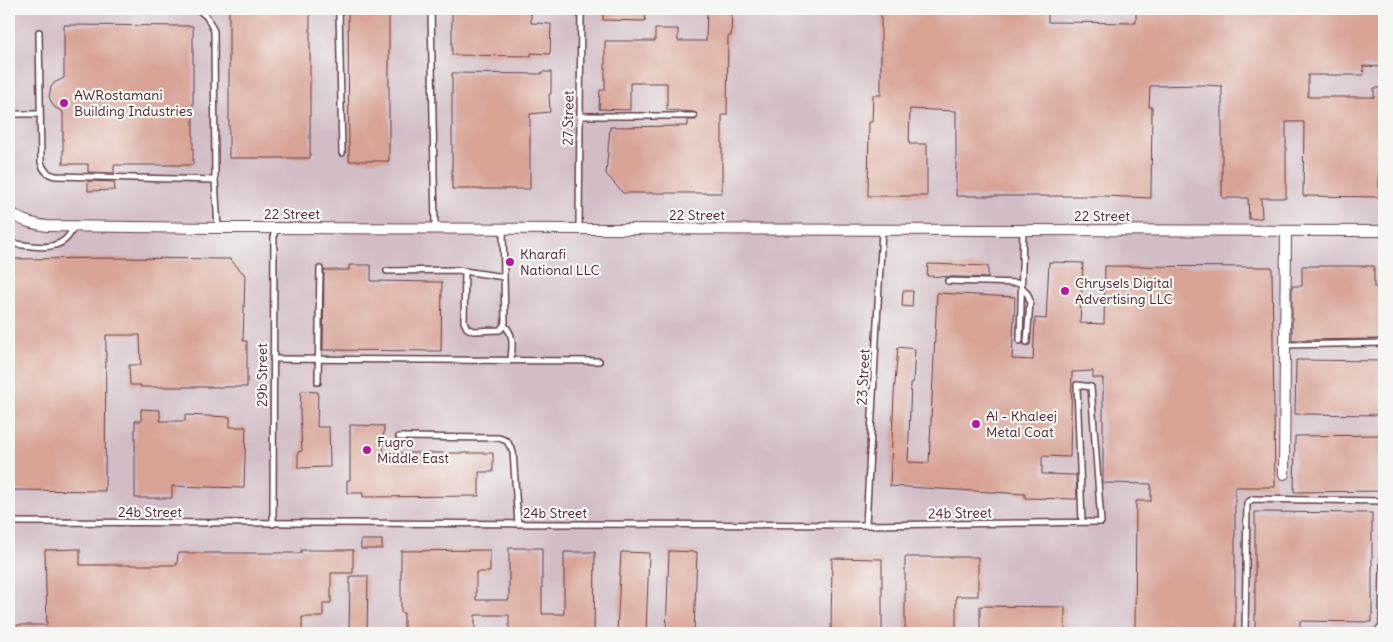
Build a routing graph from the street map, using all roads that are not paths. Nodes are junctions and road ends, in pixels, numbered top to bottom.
1 (198, 9) edge
2 (338, 9) edge
3 (431, 9) edge
4 (580, 9) edge
5 (38, 32) dead end
6 (9, 114) edge
7 (39, 114) junction
8 (580, 116) junction
9 (694, 116) dead end
10 (342, 154) dead end
11 (215, 180) junction
12 (10, 212) edge
13 (73, 226) junction
14 (274, 227) junction
15 (218, 228) junction
16 (435, 228) junction
17 (502, 228) junction
18 (579, 228) junction
19 (882, 229) junction
20 (1023, 230) junction
21 (1286, 231) junction
22 (1384, 231) edge
23 (9, 243) edge
24 (320, 269) dead end
25 (387, 271) dead end
26 (465, 271) junction
27 (504, 277) junction
28 (948, 280) dead end
29 (1021, 285) junction
30 (504, 325) junction
31 (1020, 341) dead end
32 (1028, 342) dead end
33 (1384, 344) edge
34 (1285, 345) junction
35 (273, 359) junction
36 (318, 359) junction
37 (511, 360) junction
38 (599, 361) dead end
39 (318, 382) dead end
40 (399, 437) dead end
41 (1284, 474) dead end
42 (1384, 501) edge
43 (1384, 506) edge
44 (9, 522) edge
45 (1082, 522) junction
46 (273, 524) junction
47 (518, 524) junction
48 (866, 526) junction
49 (1245, 633) edge
50 (1368, 633) edge

1 - 11 lane
2 - 10 lane
3 - 16 lane
4 - 8 lane, 27 Street
5 - 7 lane
6 - 7 lane
7 - 11 lane
8 - 9 lane
8 - 18 lane, 27 Street
11 - 15 lane
12 - 13 street, 22 Street
13 - 15 street, 22 Street
13 - 23 lane
14 - 15 street, 22 Street
14 - 16 street, 22 Street
14 - 35 lane, 29b Street
16 - 17 street, 22 Street
17 - 18 street, 22 Street
17 - 27 lane
18 - 19 street, 22 Street
19 - 20 street, 22 Street
19 - 48 lane, 23 Street
20 - 21 street, 22 Street
20 - 29 lane
21 - 22 street, 22 Street
21 - 34 street
24 - 36 lane
25 - 26 lane
26 - 27 lane
26 - 30 lane
27 - 30 lane
28 - 29 lane
29 - 31 lane
29 - 32 lane
30 - 37 lane
33 - 34 lane
34 - 41 street
35 - 36 lane
35 - 46 lane, 29b Street
36 - 37 lane
36 - 39 lane
37 - 38 lane
40 - 47 lane
42 - 49 lane
43 - 50 lane
44 - 46 lane, 24b Street
45 - 45 lane, 24b Street
45 - 48 lane, 24b Street
46 - 47 lane, 24b Street
47 - 48 lane, 24b Street

